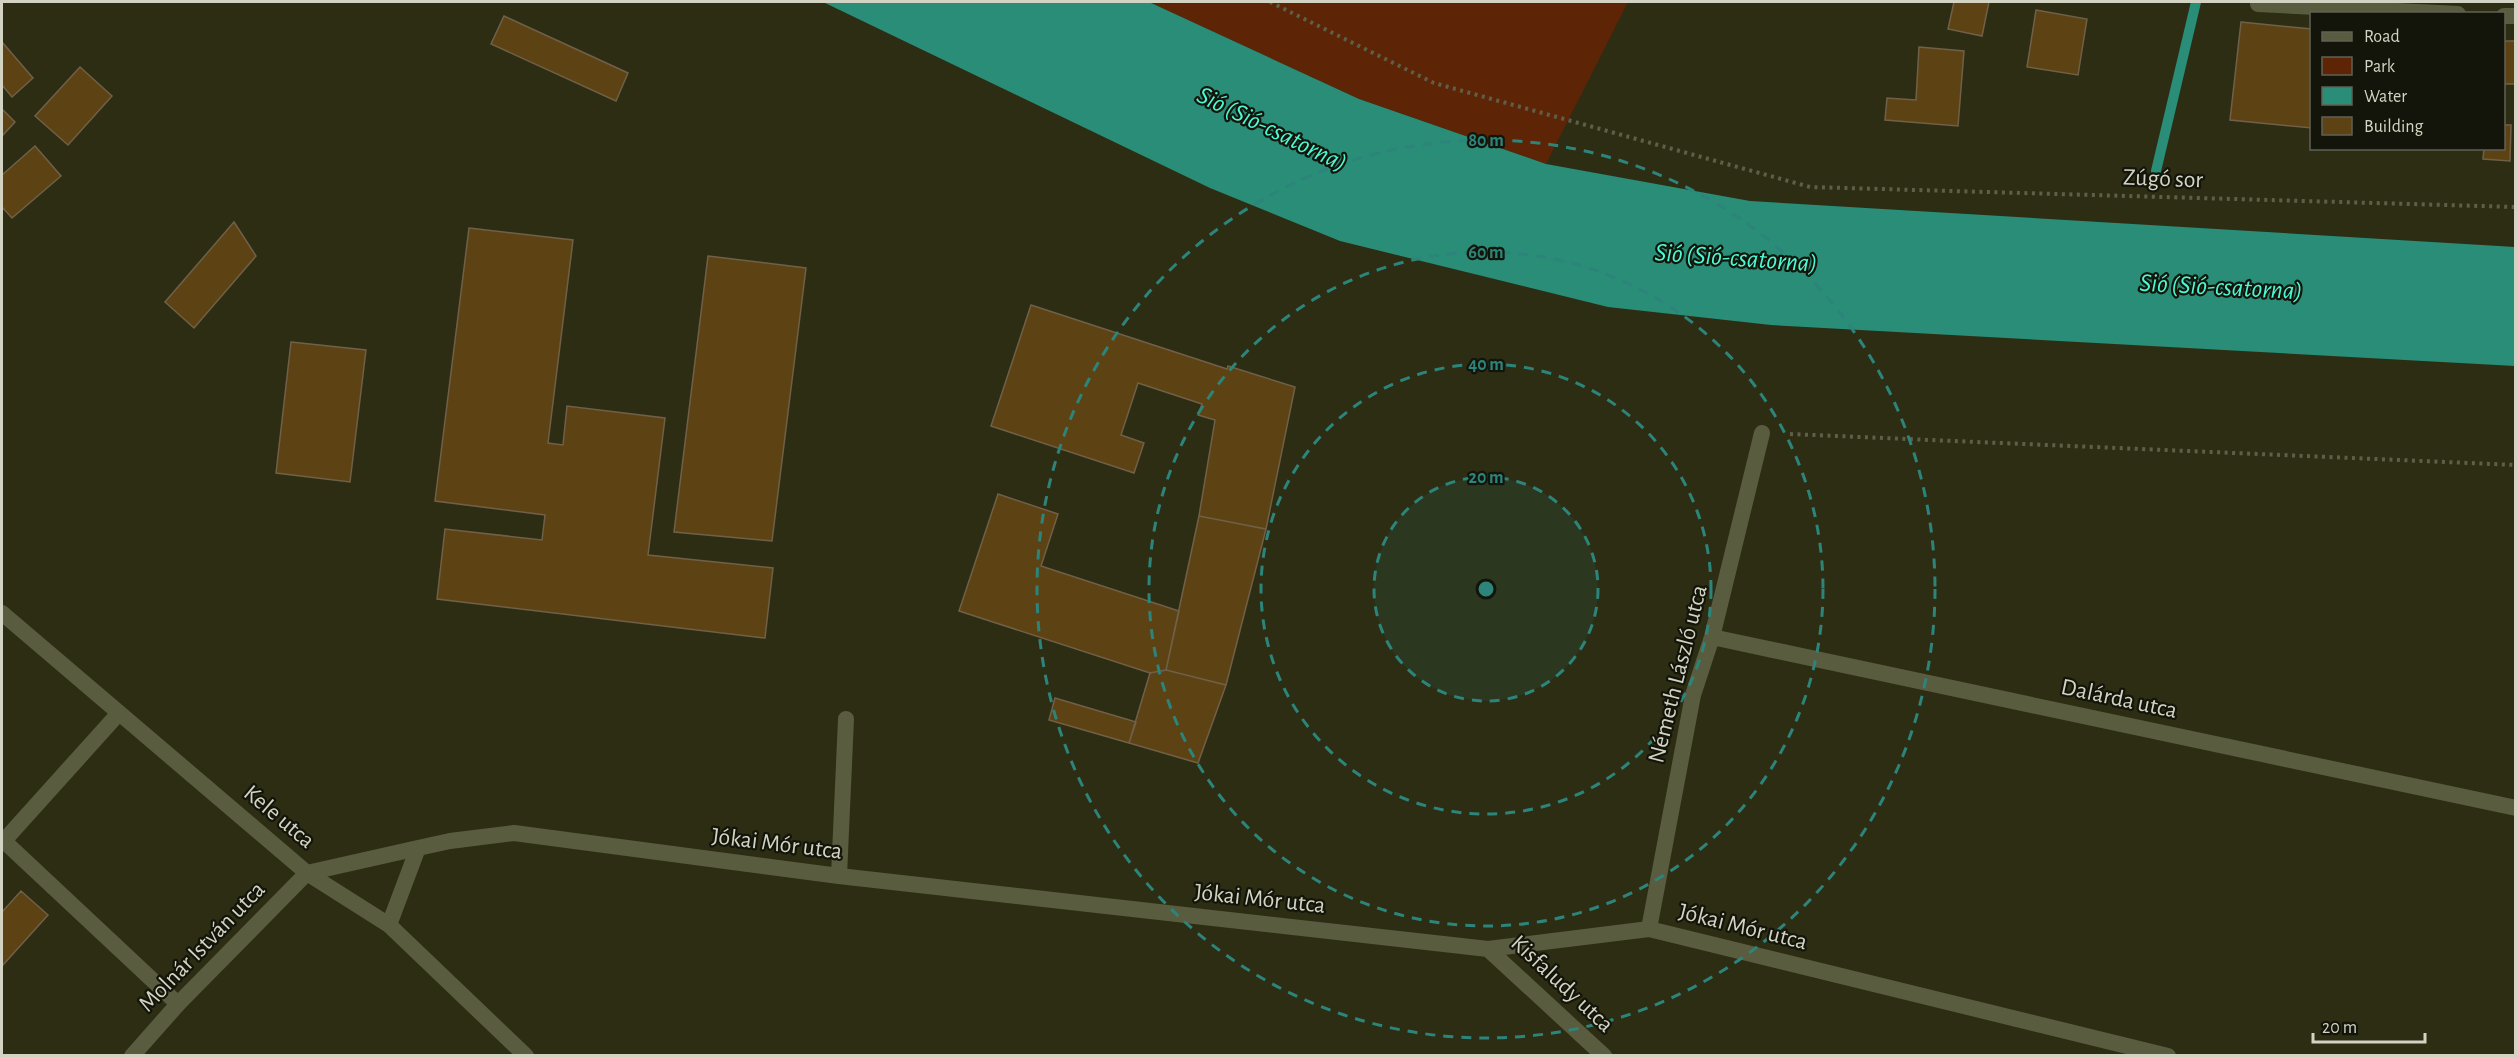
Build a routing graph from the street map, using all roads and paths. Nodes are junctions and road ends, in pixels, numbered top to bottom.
1 (1270, 2) edge
2 (2258, 4) dead end
3 (2418, 12) edge
4 (2516, 207) edge
5 (1762, 433) joint
6 (2516, 465) edge
7 (2, 613) edge
8 (1712, 637) junction
9 (119, 713) junction
10 (846, 719) dead end
11 (2516, 808) edge
12 (3, 842) edge
13 (418, 848) junction
14 (308, 873) junction
15 (839, 876) junction
16 (389, 925) junction
17 (1649, 929) junction
18 (1488, 949) junction
19 (178, 1004) junction
20 (132, 1056) edge
21 (526, 1056) edge
22 (1604, 1056) edge
23 (2168, 1056) edge

1 - 4 path, Zúgó sor
2 - 3 street
5 - 6 path
5 - 8 street, Németh László utca
7 - 9 street, Kele utca
8 - 11 street, Dalárda utca
8 - 17 street, Németh László utca
9 - 12 street
9 - 14 street, Kele utca
10 - 15 street
12 - 19 street
13 - 14 street, Jókai Mór utca
13 - 15 street, Jókai Mór utca
13 - 16 street
14 - 16 street, Kele utca
14 - 19 street, Molnár István utca
15 - 18 street, Jókai Mór utca
16 - 21 street, Kele utca
17 - 18 street, Jókai Mór utca
17 - 23 street, Jókai Mór utca
18 - 22 street, Kisfaludy utca
19 - 20 street, Molnár István utca

